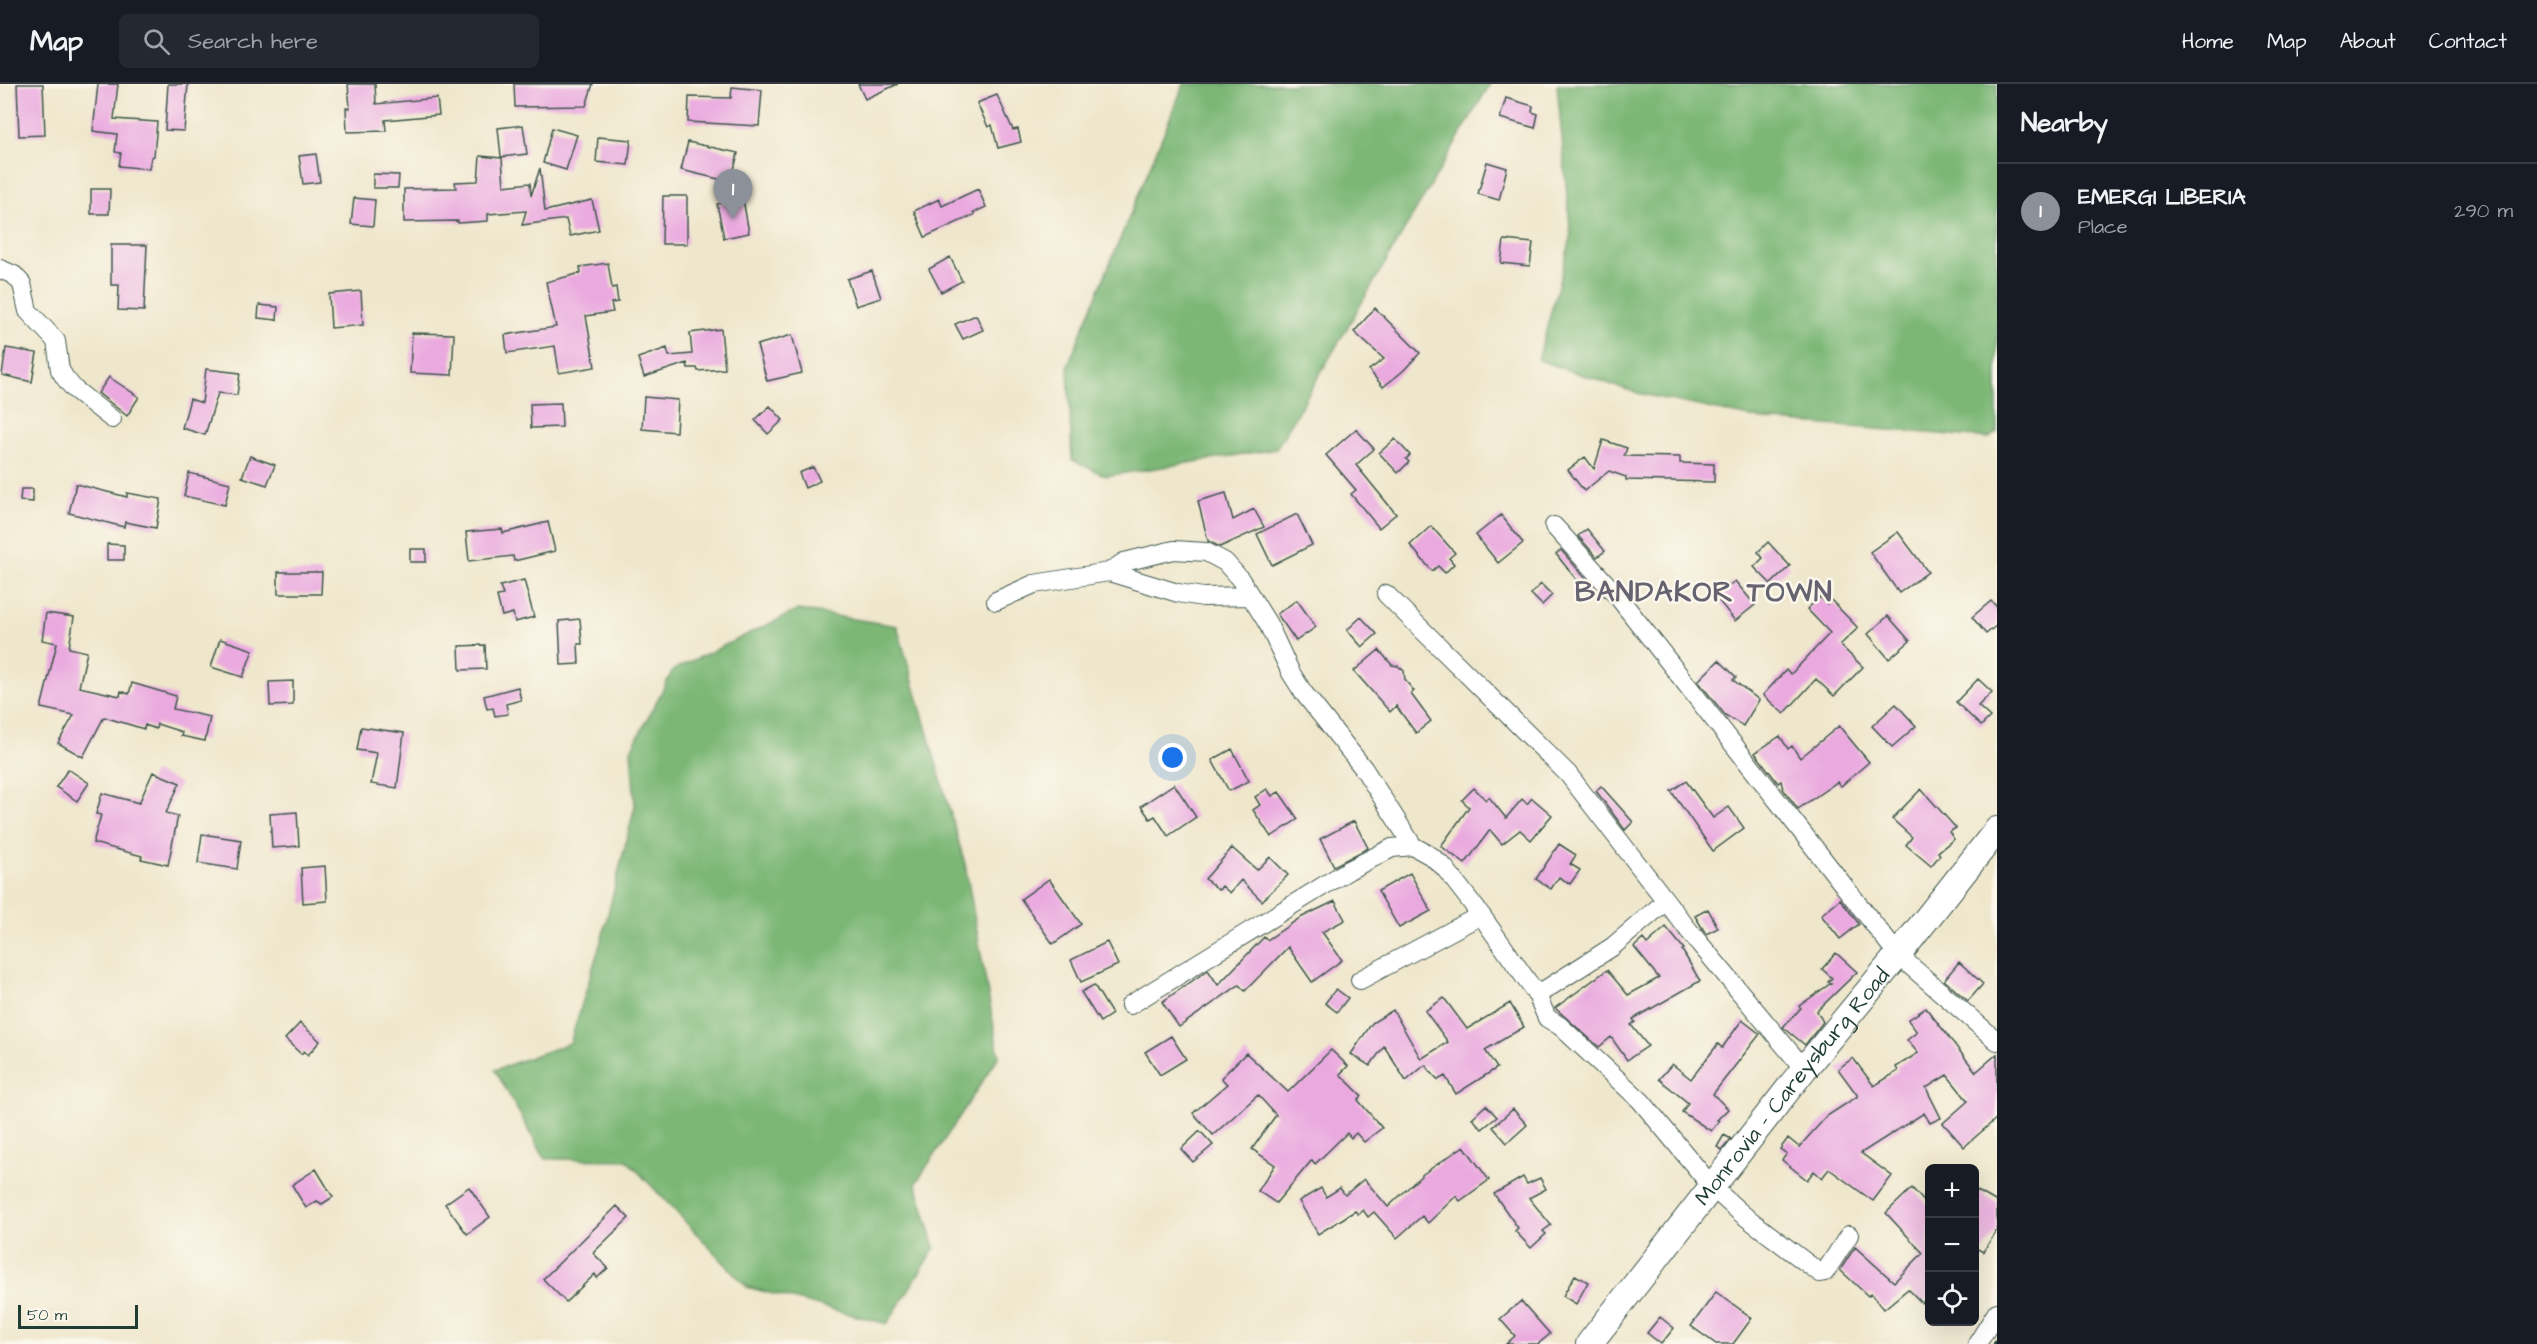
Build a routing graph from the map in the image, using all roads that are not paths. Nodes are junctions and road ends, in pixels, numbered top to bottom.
1 (0, 269) edge
2 (112, 419) dead end
3 (1554, 526) dead end
4 (1109, 572) junction
5 (1386, 594) dead end
6 (1250, 596) junction
7 (996, 601) dead end
8 (1997, 830) edge
9 (1413, 846) junction
10 (1666, 901) junction
11 (1481, 915) junction
12 (1898, 955) junction
13 (1360, 980) dead end
14 (1537, 995) junction
15 (1130, 1005) dead end
16 (1997, 1041) edge
17 (1804, 1069) junction
18 (1713, 1188) junction
19 (1849, 1235) dead end
20 (1997, 1312) edge
21 (1589, 1344) edge
22 (1977, 1344) edge

1 - 2 street
3 - 12 street
4 - 6 street
4 - 6 street
4 - 7 street
5 - 10 street
6 - 9 street
8 - 12 main road, Monrovia - Careysburg Road
9 - 11 street
9 - 15 street
10 - 14 street
10 - 17 street
11 - 13 street
11 - 14 street
12 - 16 street
12 - 17 main road, Monrovia - Careysburg Road
14 - 18 street
17 - 18 main road, Monrovia - Careysburg Road
18 - 19 street
18 - 21 main road, Monrovia - Careysburg Road
20 - 22 street

